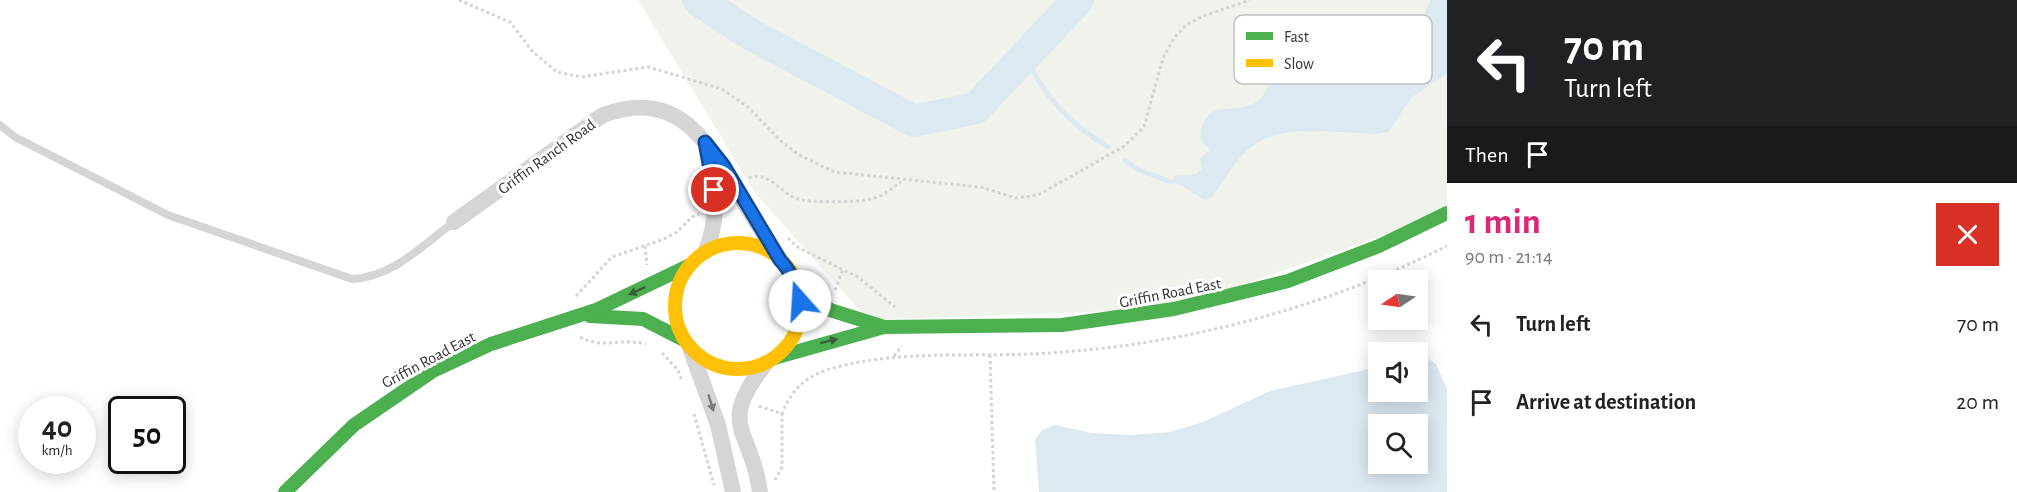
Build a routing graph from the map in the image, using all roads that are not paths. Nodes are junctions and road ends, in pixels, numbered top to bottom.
1 (0, 124) edge
2 (705, 142) junction
3 (1447, 213) edge
4 (454, 222) joint
5 (705, 252) junction
6 (780, 260) junction
7 (690, 265) junction
8 (795, 280) junction
9 (582, 316) junction
10 (884, 327) junction
11 (687, 344) junction
12 (770, 360) junction
13 (285, 492) edge
14 (733, 492) edge
15 (760, 492) edge

1 - 4 lane
2 - 4 street, Griffin Ranch Road
2 - 5 street
2 - 6 street, Griffin Ranch Road
3 - 10 main road, Griffin Road East
5 - 6 main road
5 - 7 main road
6 - 8 main road
7 -> 9 main road, Griffin Road East
7 - 11 main road
8 - 10 main road, Griffin Road East
8 - 12 main road
9 - 11 main road, Griffin Road East
9 - 13 main road, Griffin Road East
12 -> 10 main road, Griffin Road East
11 - 12 main road
11 -> 14 street
12 - 15 street

